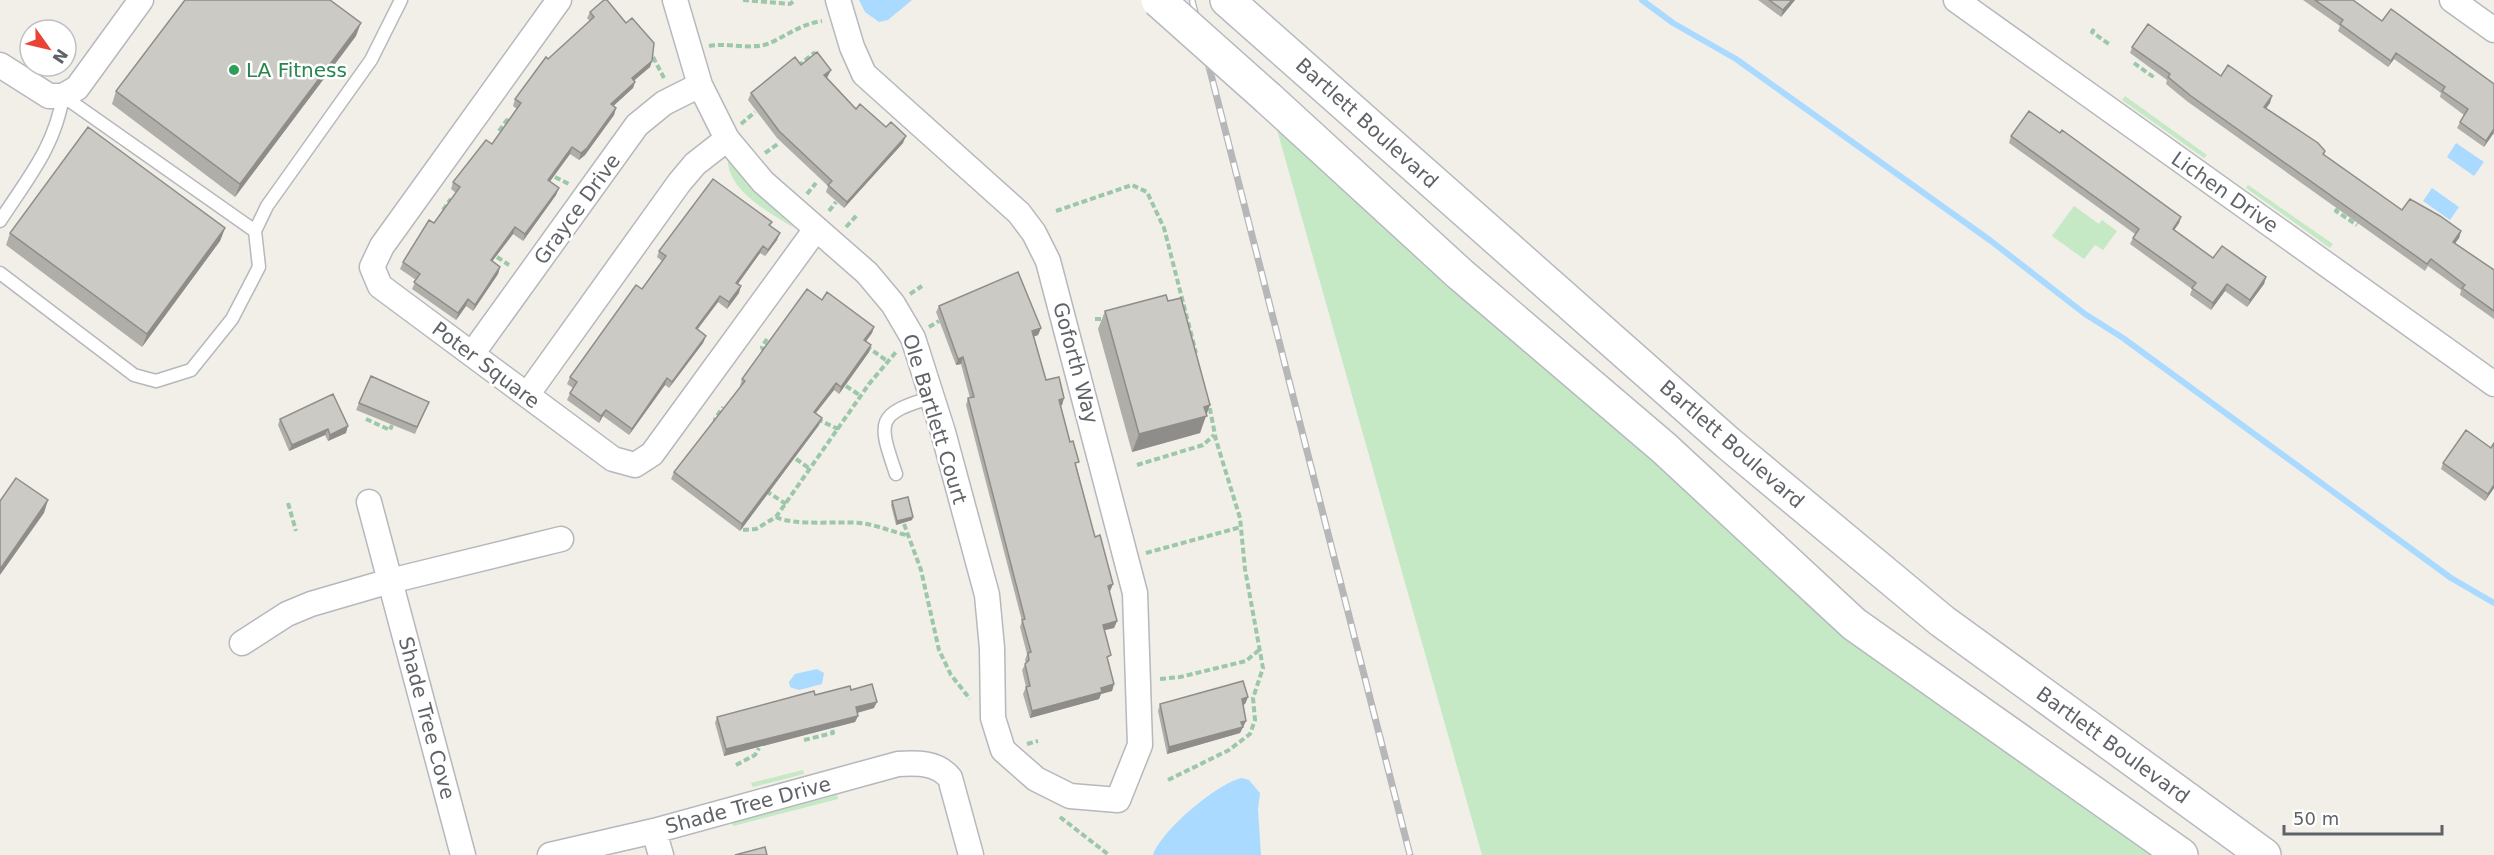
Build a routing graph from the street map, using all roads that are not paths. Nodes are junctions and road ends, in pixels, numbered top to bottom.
1 (141, 0) edge
2 (401, 0) edge
3 (559, 0) edge
4 (675, 0) edge
5 (1158, 0) edge
6 (1956, 0) edge
7 (2452, 0) edge
8 (841, 9) edge
9 (1238, 9) edge
10 (2494, 30) edge
11 (0, 65) edge
12 (700, 85) junction
13 (63, 96) junction
14 (731, 134) junction
15 (0, 221) edge
16 (816, 229) junction
17 (255, 231) junction
18 (0, 273) edge
19 (471, 354) junction
20 (2494, 384) edge
21 (527, 395) junction
22 (933, 397) junction
23 (896, 474) dead end
24 (369, 502) dead end
25 (561, 538) dead end
26 (390, 581) junction
27 (242, 643) dead end
28 (1118, 800) joint
29 (654, 831) junction
30 (463, 855) edge
31 (550, 855) edge
32 (661, 855) edge
33 (971, 855) edge
34 (2181, 855) edge
35 (2264, 855) edge

1 - 13 street
2 - 17 lane
3 - 19 street, Poter Square
4 - 12 street, Ole Bartlett Court
5 - 34 main road, bridge
6 - 20 street, Lichen Drive
7 - 10 street
8 - 28 street, Goforth Way
9 - 35 main road, Bartlett Boulevard
11 - 13 street
12 - 14 street, Ole Bartlett Court
12 - 19 street, Grayce Drive
13 - 15 lane
13 - 17 lane
14 - 16 street, Ole Bartlett Court
14 - 21 street
16 - 21 street, Poter Square
16 - 22 street, Ole Bartlett Court
17 - 18 lane
19 - 21 street, Poter Square
22 - 23 lane
22 - 28 street, Ole Bartlett Court
24 - 26 street, Shade Tree Cove
25 - 26 street
26 - 27 street
26 - 30 street, Shade Tree Cove
29 - 31 street, Shade Tree Drive
29 - 32 street
29 - 33 street, Shade Tree Drive

